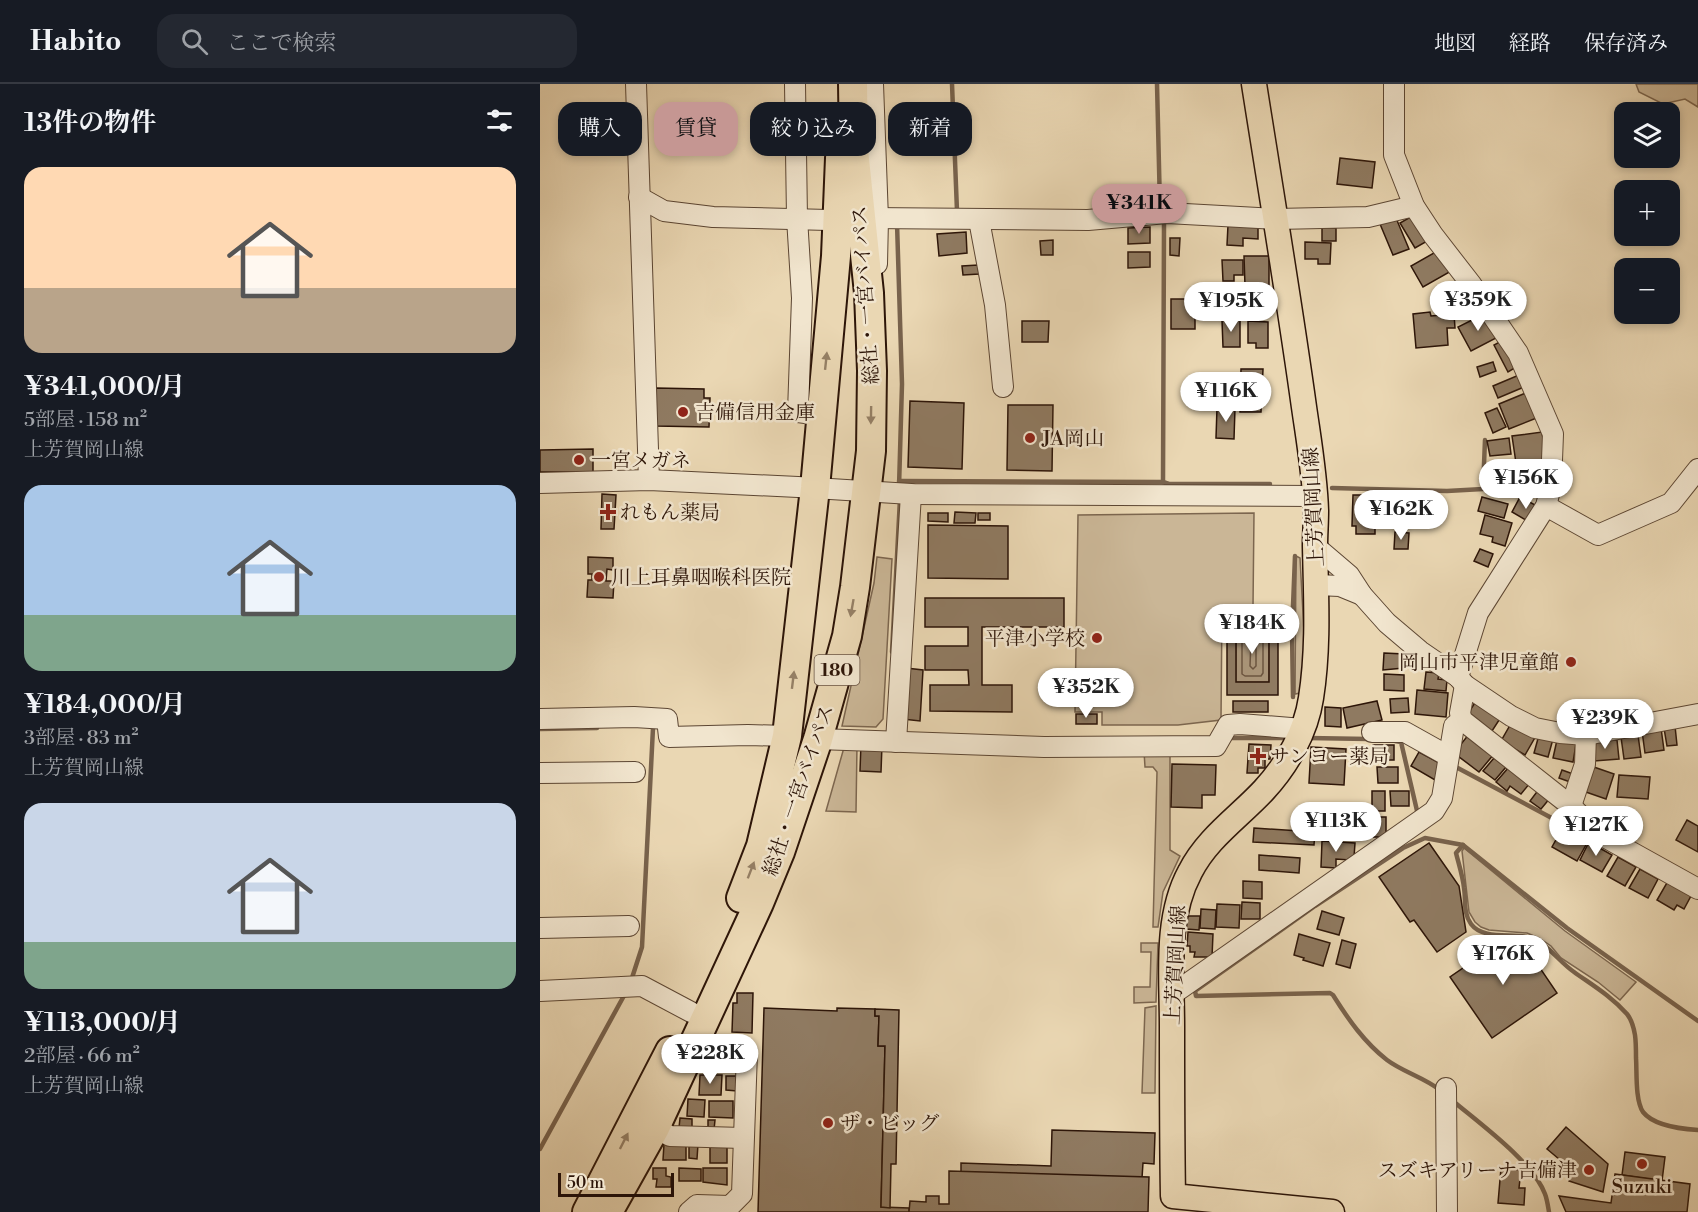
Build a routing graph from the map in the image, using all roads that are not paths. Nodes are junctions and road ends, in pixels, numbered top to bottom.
1 (636, 84) edge
2 (795, 84) edge
3 (842, 84) edge
4 (853, 84) edge
5 (873, 84) edge
6 (1254, 84) edge
7 (1394, 84) edge
8 (639, 197) junction
9 (1414, 206) junction
10 (797, 218) junction
11 (885, 218) junction
12 (1276, 219) junction
13 (828, 220) dead end
14 (979, 220) junction
15 (869, 292) junction
16 (1003, 387) dead end
17 (820, 415) junction
18 (1698, 469) edge
19 (649, 480) junction
20 (540, 483) edge
21 (807, 487) junction
22 (894, 493) junction
23 (1314, 496) junction
24 (1546, 506) junction
25 (1315, 546) junction
26 (1317, 585) junction
27 (1362, 595) junction
28 (1461, 681) junction
29 (1698, 714) edge
30 (540, 719) edge
31 (1462, 720) junction
32 (1372, 732) dead end
33 (896, 735) junction
34 (1586, 735) junction
35 (787, 736) junction
36 (1299, 737) junction
37 (818, 739) junction
38 (1448, 761) junction
39 (635, 771) dead end
40 (540, 773) edge
41 (1570, 806) junction
42 (1698, 889) edge
43 (629, 926) dead end
44 (540, 928) edge
45 (1172, 990) junction
46 (540, 991) edge
47 (691, 1012) junction
48 (747, 1052) dead end
49 (1446, 1088) dead end
50 (655, 1128) junction
51 (743, 1138) junction
52 (1172, 1204) edge
53 (587, 1212) edge
54 (608, 1212) edge
55 (689, 1212) edge
56 (1332, 1212) edge
57 (1447, 1212) edge

1 - 8 street
2 - 10 street
17 -> 3 highway, 総社・一宮バイパス / 180
4 - 15 highway, 総社・一宮バイパス / 180
5 - 11 street
6 - 12 main road, 上芳賀岡山線
7 - 9 street
8 - 10 street
8 - 19 street
9 - 12 street
9 - 24 street
10 - 13 street
10 - 17 street
11 - 14 street
11 - 15 street
12 - 14 street
12 - 23 main road, 上芳賀岡山線
14 - 16 street
15 -> 22 highway, 総社・一宮バイパス / 180
17 - 21 highway, 総社・一宮バイパス / 180
18 - 24 street
19 - 20 street
19 - 21 street
21 - 22 street
35 -> 21 highway, 総社・一宮バイパス / 180
22 - 23 street
22 - 33 street
22 -> 37 highway, 総社・一宮バイパス / 180
23 - 25 main road, 上芳賀岡山線
24 - 28 street
25 - 26 main road, 上芳賀岡山線
25 - 27 street
26 - 27 street
26 - 36 main road, 上芳賀岡山線
27 - 28 street
28 - 31 street
28 - 34 street
29 - 34 street
30 - 35 street
31 - 38 street
31 - 41 street
32 - 38 street
33 - 36 street
33 - 37 street
34 - 41 street
47 -> 35 highway, 総社・一宮バイパス / 180
36 - 45 main road, 上芳賀岡山線
37 - 50 highway, 総社・一宮バイパス / 180
38 - 45 street
39 - 40 street
41 - 42 street
43 - 44 street
45 - 52 main road, 上芳賀岡山線
46 - 47 street
53 -> 47 highway, 総社・一宮バイパス / 180
48 - 51 street
49 - 57 street
50 - 51 street
50 - 54 highway, 総社・一宮バイパス / 180
51 - 55 street
52 - 56 main road, 上芳賀岡山線

